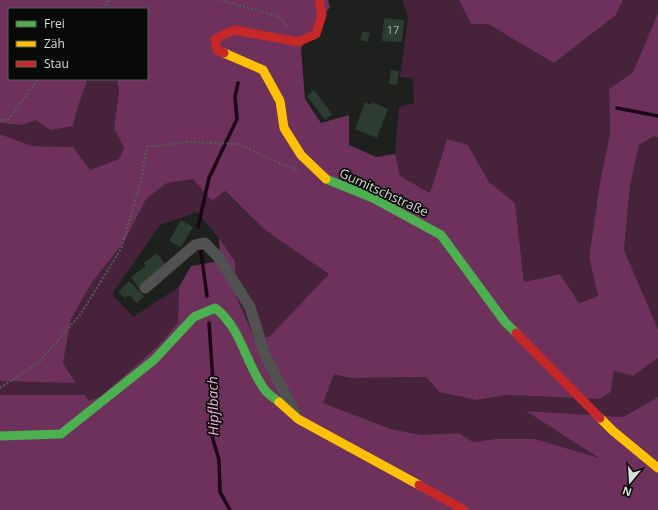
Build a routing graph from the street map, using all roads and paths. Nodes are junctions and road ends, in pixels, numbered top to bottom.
1 (220, 0) edge
2 (319, 0) edge
3 (298, 42) junction
4 (37, 80) edge
5 (0, 120) edge
6 (301, 171) dead end
7 (145, 288) dead end
8 (0, 388) edge
9 (298, 419) junction
10 (0, 436) edge
11 (658, 468) edge
12 (464, 510) edge

1 - 3 path
2 - 3 street
3 - 11 street, Gumitschstraße
4 - 5 path
6 - 8 path
7 - 9 street
9 - 10 street
9 - 12 street

